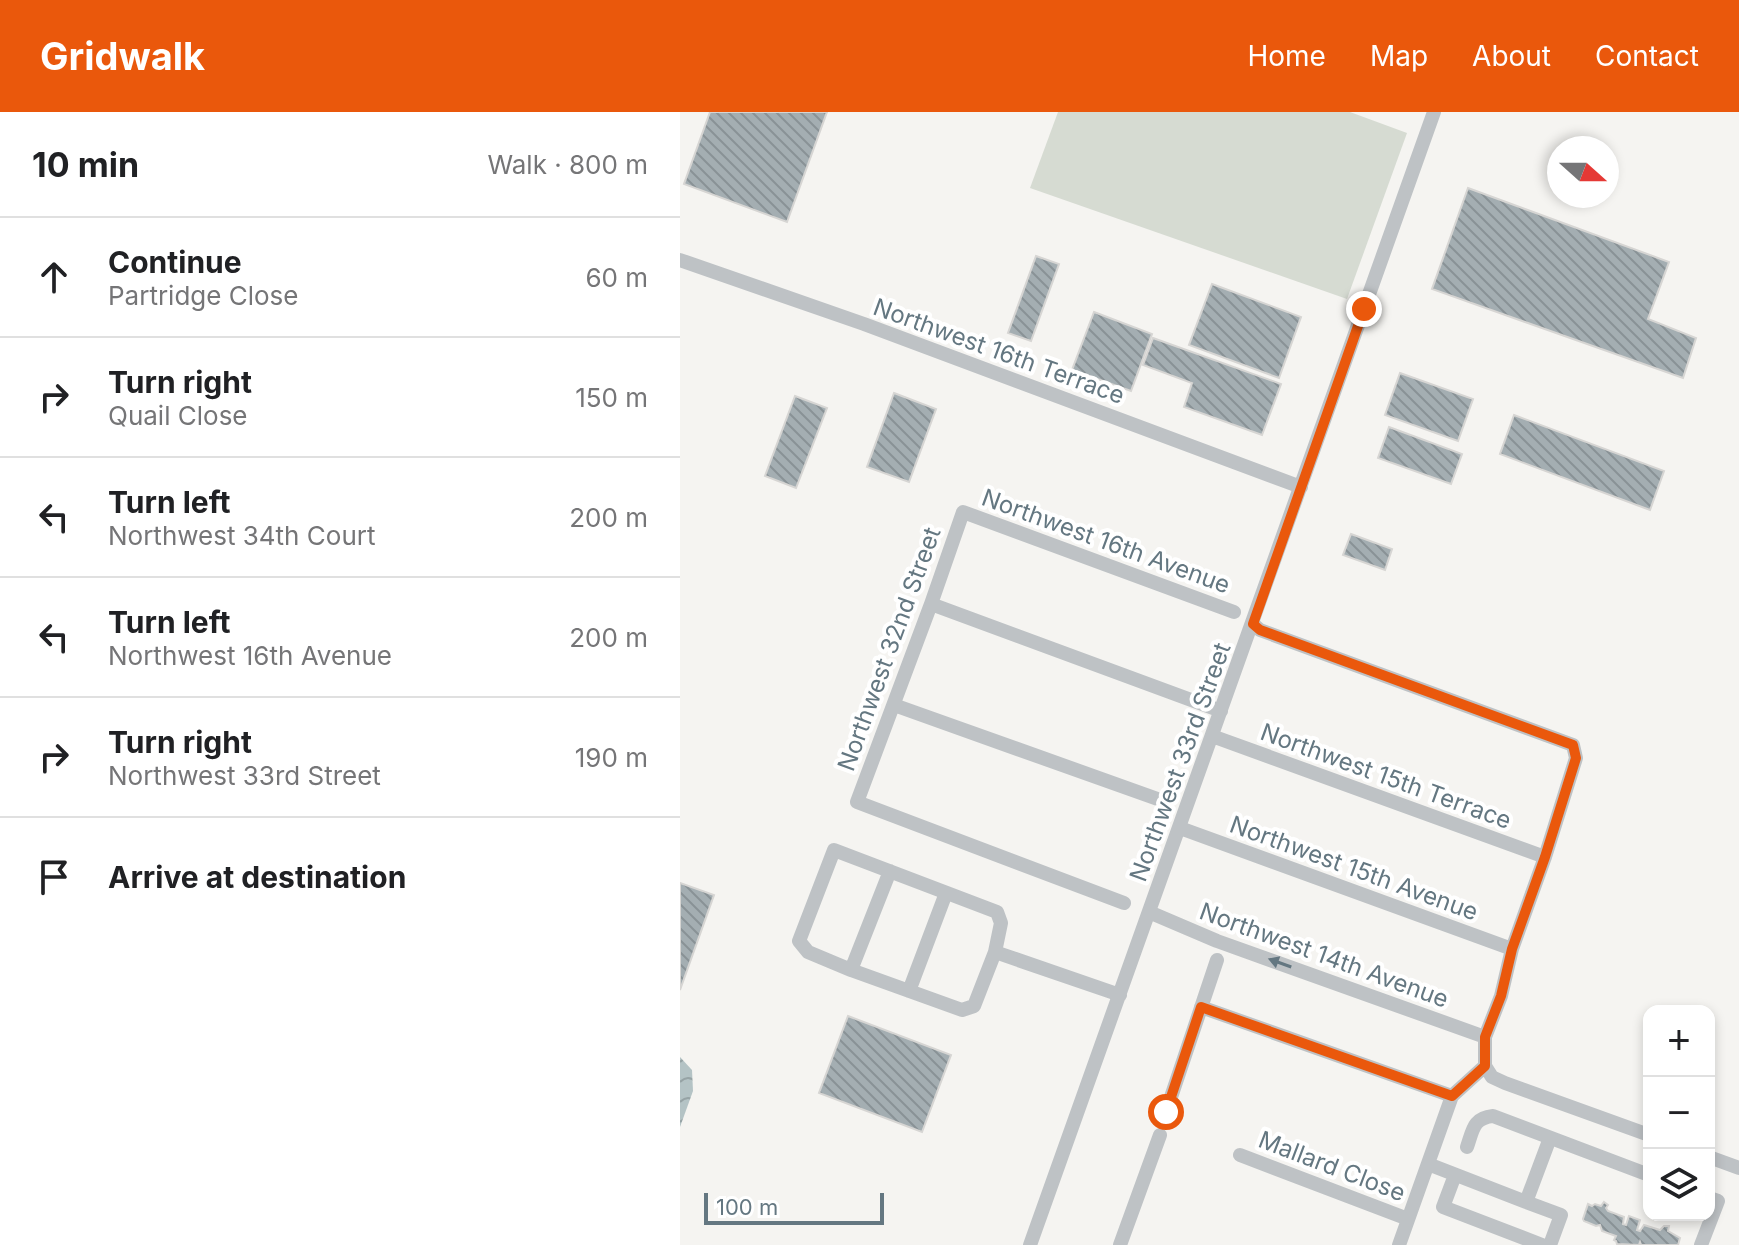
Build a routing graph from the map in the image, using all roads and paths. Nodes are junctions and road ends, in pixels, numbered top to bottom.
1 (1434, 112) edge
2 (680, 260) edge
3 (1301, 487) junction
4 (963, 512) joint
5 (931, 604) junction
6 (1234, 612) dead end
7 (1253, 624) junction
8 (894, 705) junction
9 (1221, 711) junction
10 (1212, 736) junction
11 (1166, 802) dead end
12 (1180, 828) junction
13 (1545, 857) junction
14 (890, 871) junction
15 (946, 893) junction
16 (1124, 903) dead end
17 (1149, 912) junction
18 (1512, 949) junction
19 (995, 952) junction
20 (1217, 960) dead end
21 (851, 970) junction
22 (909, 991) junction
23 (1120, 995) junction
24 (1201, 1007) junction
25 (1485, 1037) junction
26 (1485, 1066) junction
27 (1452, 1096) junction
28 (1166, 1112) dead end
29 (1643, 1133) edge
30 (1160, 1135) dead end
31 (1550, 1138) junction
32 (1467, 1147) dead end
33 (1240, 1155) dead end
34 (1715, 1159) edge
35 (1428, 1164) junction
36 (1739, 1168) edge
37 (1643, 1173) edge
38 (1455, 1175) junction
39 (1526, 1202) junction
40 (1408, 1219) junction
41 (1710, 1221) edge
42 (1030, 1245) edge
43 (1120, 1245) edge
44 (1399, 1245) edge
45 (1542, 1245) edge
46 (1550, 1245) edge
47 (1701, 1245) edge

1 - 3 street, Northwest 33rd Street
2 - 3 street, Northwest 16th Terrace
3 - 7 street, Northwest 33rd Street
4 - 5 street, Northwest 32nd Street
4 - 6 street, Northwest 16th Avenue
5 - 8 street, Northwest 32nd Street
5 - 9 street
7 - 9 street, Northwest 33rd Street
7 - 13 street
8 - 11 street
8 - 16 street, Northwest 32nd Street
9 - 10 street, Northwest 33rd Street
10 - 12 street, Northwest 33rd Street
10 - 13 street, Northwest 15th Terrace
12 - 17 street, Northwest 33rd Street
12 - 18 street, Northwest 15th Avenue
13 - 18 street
14 - 15 street
14 - 21 street
14 - 21 street
15 - 19 street
15 - 22 street
17 - 23 street, Northwest 33rd Street
25 -> 17 street, Northwest 14th Avenue
18 - 25 street
19 - 22 street
19 - 23 street
20 - 24 street
21 - 22 street
23 - 42 street, Northwest 33rd Street
24 - 27 street
24 - 28 street
25 - 26 street
26 - 27 street
26 - 29 street
27 - 35 street
30 - 43 street
31 - 32 street
31 - 37 street
31 - 39 street
33 - 40 street, Mallard Close
34 - 36 street
35 - 38 street
35 - 40 street
38 - 39 street
38 - 45 street
39 - 46 street
40 - 44 street
41 - 47 street

